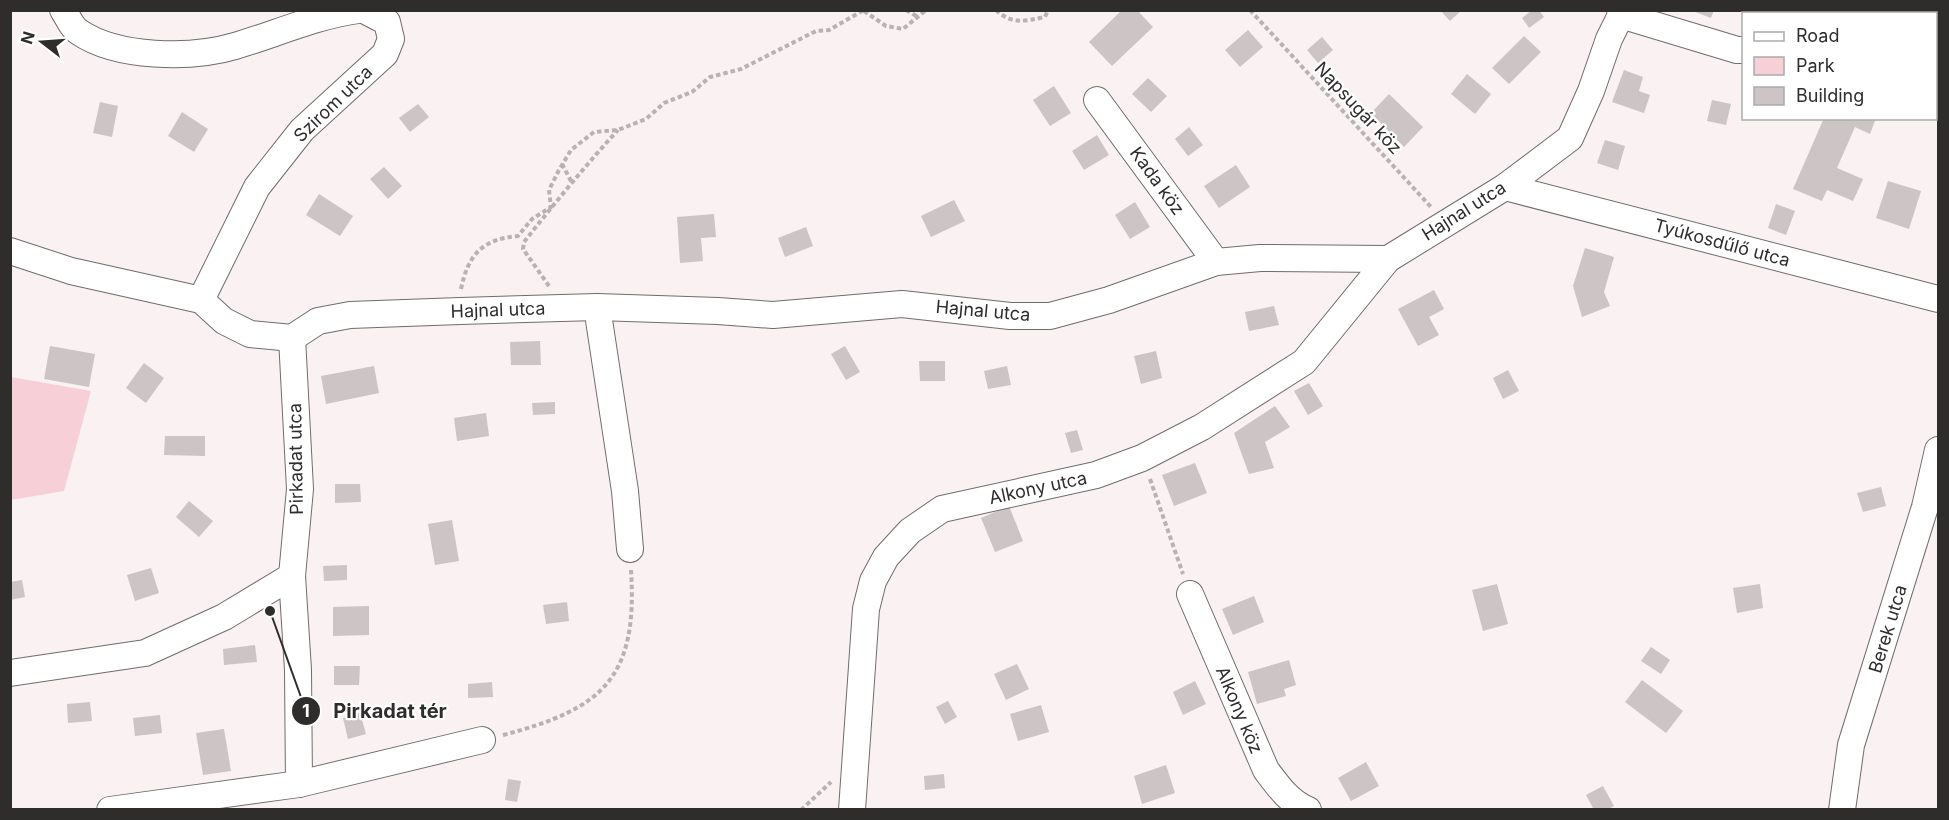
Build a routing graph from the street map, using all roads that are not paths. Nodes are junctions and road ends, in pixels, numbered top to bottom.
1 (63, 10) edge
2 (358, 10) edge
3 (364, 10) edge
4 (1620, 13) edge
5 (1742, 50) edge
6 (1097, 100) dead end
7 (1505, 187) junction
8 (10, 250) edge
9 (1388, 259) junction
10 (1216, 262) junction
11 (1938, 299) edge
12 (201, 300) junction
13 (597, 307) junction
14 (292, 338) junction
15 (1938, 450) edge
16 (630, 549) road end
17 (292, 576) junction
18 (1190, 594) road end
19 (10, 673) edge
20 (482, 741) road end
21 (299, 784) junction
22 (110, 810) edge
23 (852, 810) edge
24 (1308, 810) edge
25 (1842, 810) edge

1 - 2 street
3 - 12 street, Szirom utca
4 - 5 street
4 - 7 street, Hajnal utca
6 - 10 street, Kada köz
7 - 9 street, Hajnal utca
7 - 11 street, Tyúkosdűlő utca
8 - 12 street
9 - 10 street, Hajnal utca
9 - 23 street, Alkony utca
10 - 13 street, Hajnal utca
12 - 14 street
13 - 14 street, Hajnal utca
13 - 16 street
14 - 17 street, Pirkadat utca
15 - 25 street, Berek utca
17 - 19 street
17 - 21 street, Pirkadat utca
18 - 24 street, Alkony köz
20 - 21 street
21 - 22 street

